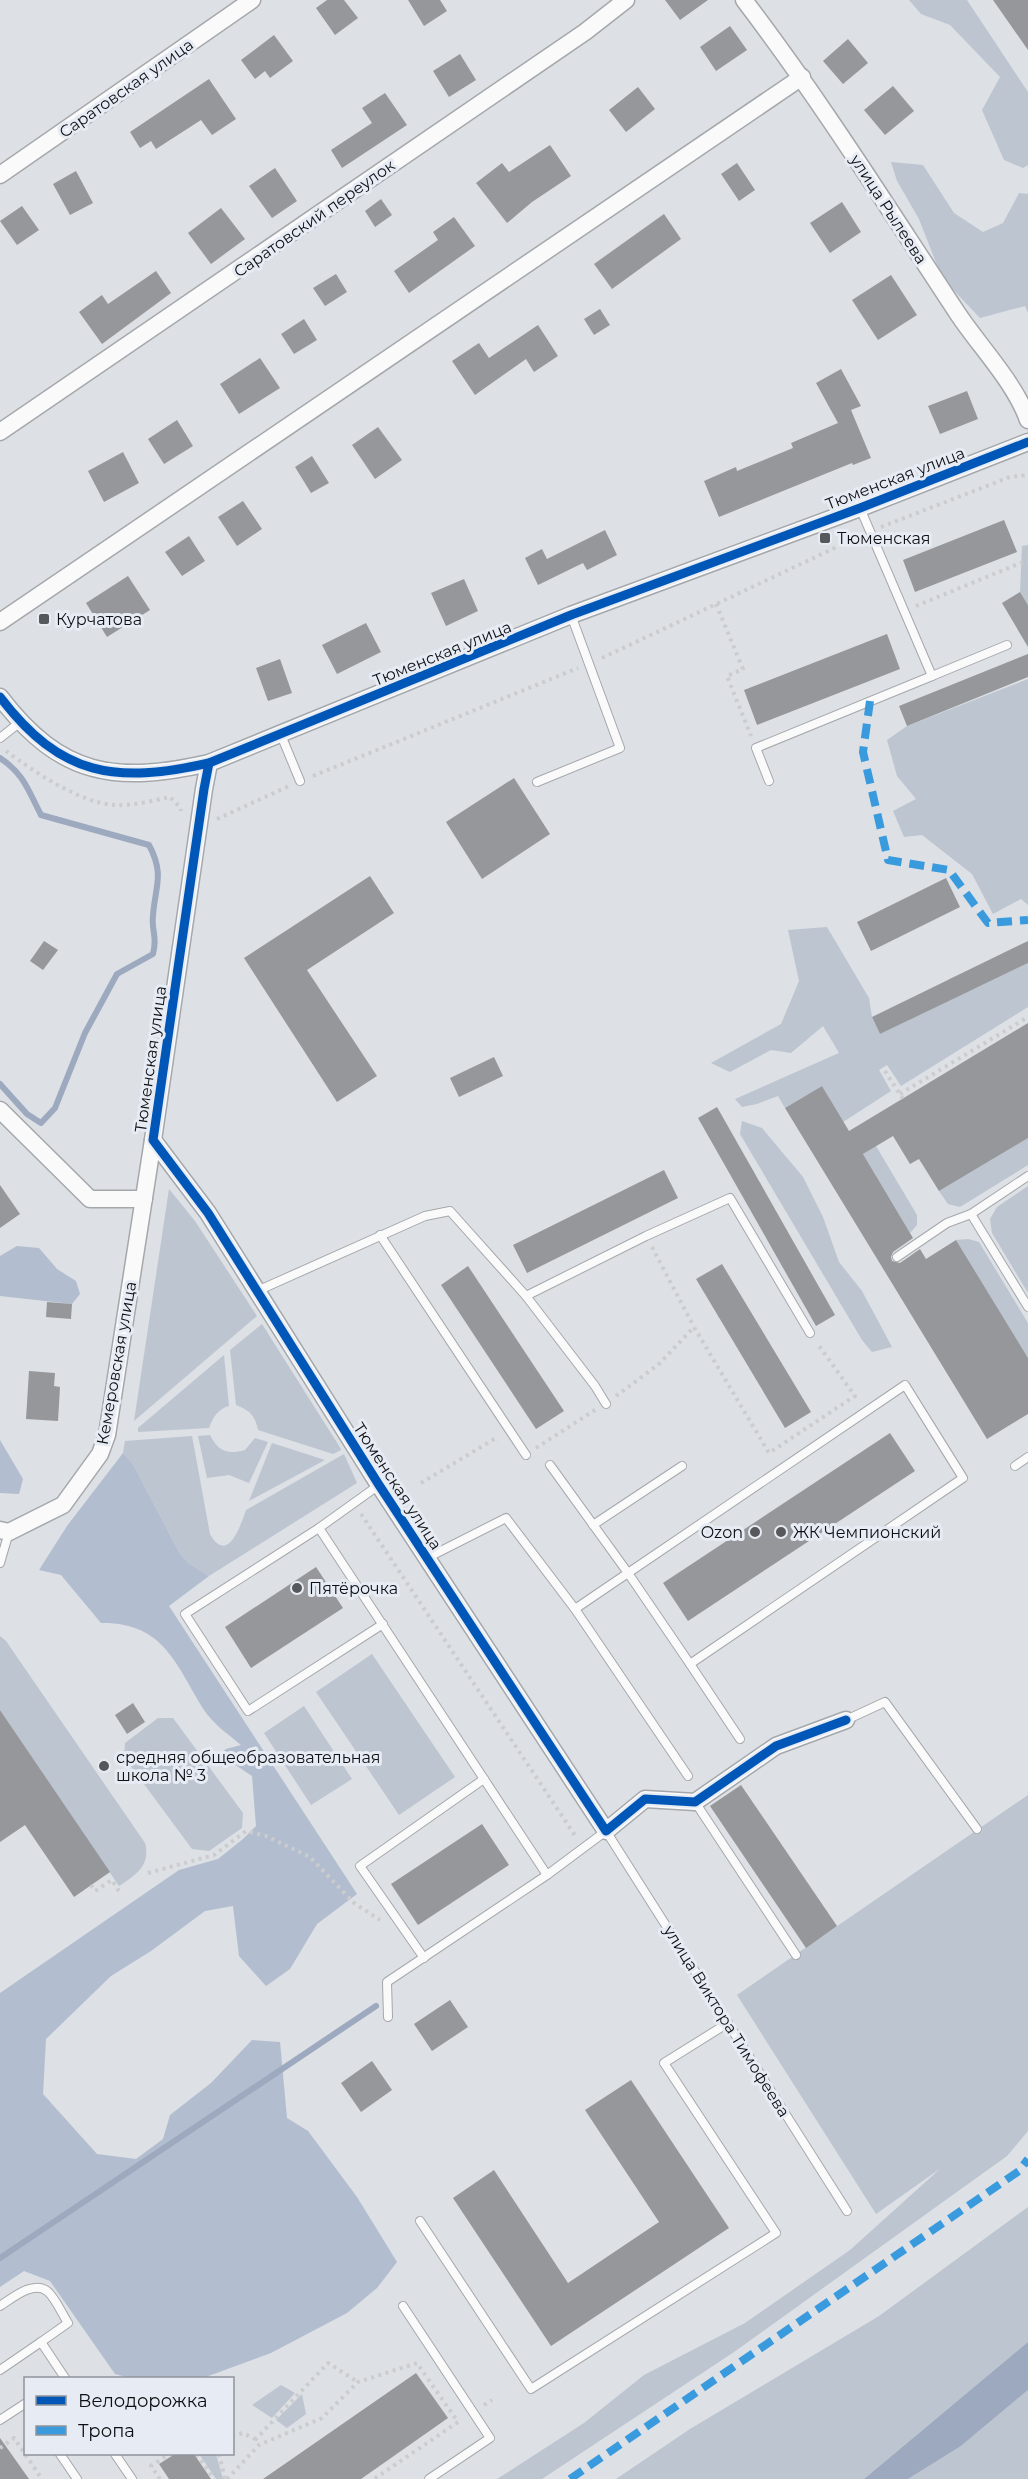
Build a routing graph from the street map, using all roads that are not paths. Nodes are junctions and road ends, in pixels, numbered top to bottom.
1 (252, 0) edge
2 (626, 0) edge
3 (744, 0) edge
4 (802, 76) junction
5 (0, 176) edge
6 (1028, 420) edge
7 (0, 432) edge
8 (1028, 442) edge
9 (860, 508) junction
10 (571, 615) junction
11 (0, 622) edge
12 (1007, 645) dead end
13 (932, 676) junction
14 (0, 698) edge
15 (20, 723) junction
16 (281, 735) junction
17 (0, 738) edge
18 (209, 763) junction
19 (769, 781) dead end
20 (300, 782) road end
21 (537, 782) dead end
22 (0, 1110) edge
23 (153, 1140) junction
24 (1028, 1176) edge
25 (144, 1199) junction
26 (971, 1214) junction
27 (380, 1235) junction
28 (897, 1257) dead end
29 (257, 1291) junction
30 (526, 1296) junction
31 (1028, 1307) edge
32 (810, 1333) road end
33 (606, 1404) road end
34 (526, 1455) road end
35 (1028, 1457) edge
36 (550, 1465) dead end
37 (682, 1466) dead end
38 (1015, 1466) dead end
39 (379, 1485) junction
40 (593, 1525) junction
41 (319, 1528) junction
42 (4, 1531) edge
43 (427, 1558) junction
44 (0, 1563) edge
45 (628, 1573) junction
46 (575, 1609) junction
47 (383, 1624) junction
48 (690, 1664) junction
49 (846, 1720) joint
50 (740, 1739) dead end
51 (688, 1776) dead end
52 (484, 1779) junction
53 (695, 1802) junction
54 (977, 1829) dead end
55 (606, 1831) junction
56 (547, 1875) junction
57 (796, 1955) dead end
58 (424, 1958) junction
59 (388, 2017) dead end
60 (728, 2023) junction
61 (848, 2211) dead end
62 (420, 2222) dead end
63 (0, 2306) edge
64 (403, 2306) dead end
65 (41, 2342) junction
66 (0, 2370) edge
67 (64, 2377) edge
68 (24, 2404) edge
69 (0, 2420) edge
70 (61, 2455) edge
71 (116, 2455) edge
72 (77, 2479) edge
73 (132, 2479) edge
74 (429, 2479) edge

1 - 5 street, Саратовская улица
2 - 7 street, Саратовский переулок
3 - 4 street, улица Рылеева
4 - 6 street, улица Рылеева
4 - 11 street
8 - 9 street, Тюменская улица
9 - 10 street, Тюменская улица
9 - 13 lane
10 - 16 street, Тюменская улица
10 - 21 lane
12 - 13 lane
13 - 19 lane
14 - 15 street
15 - 17 lane
15 - 18 street
16 - 18 street, Тюменская улица
16 - 20 lane
18 - 23 street, Тюменская улица
22 - 25 street
23 - 25 street, Кемеровская улица
23 - 29 street, Тюменская улица
24 - 26 lane
25 - 42 street, Кемеровская улица
26 - 28 lane
26 - 31 lane
27 - 29 lane
27 - 30 lane
27 - 34 lane
29 - 39 street, Тюменская улица
30 - 32 lane
30 - 33 lane
35 - 38 lane
36 - 40 lane
37 - 40 lane
39 - 41 lane
39 - 43 street, Тюменская улица
40 - 45 lane
41 - 47 lane
41 - 47 lane
42 - 44 lane
43 - 46 lane
43 - 55 street, Тюменская улица
45 - 46 lane
45 - 48 lane
45 - 48 lane
46 - 51 lane
47 - 52 lane
48 - 50 lane
49 - 53 street
49 - 54 lane
52 - 56 lane
52 - 58 lane
53 - 55 street
53 - 57 lane
55 - 56 lane
55 - 60 lane, улица Виктора Тимофеева
56 - 58 lane
58 - 59 lane
60 - 61 lane, улица Виктора Тимофеева
60 - 62 lane
63 - 65 lane
64 - 74 lane
65 - 66 lane
65 - 67 lane
68 - 69 lane
70 - 72 lane
71 - 73 lane

